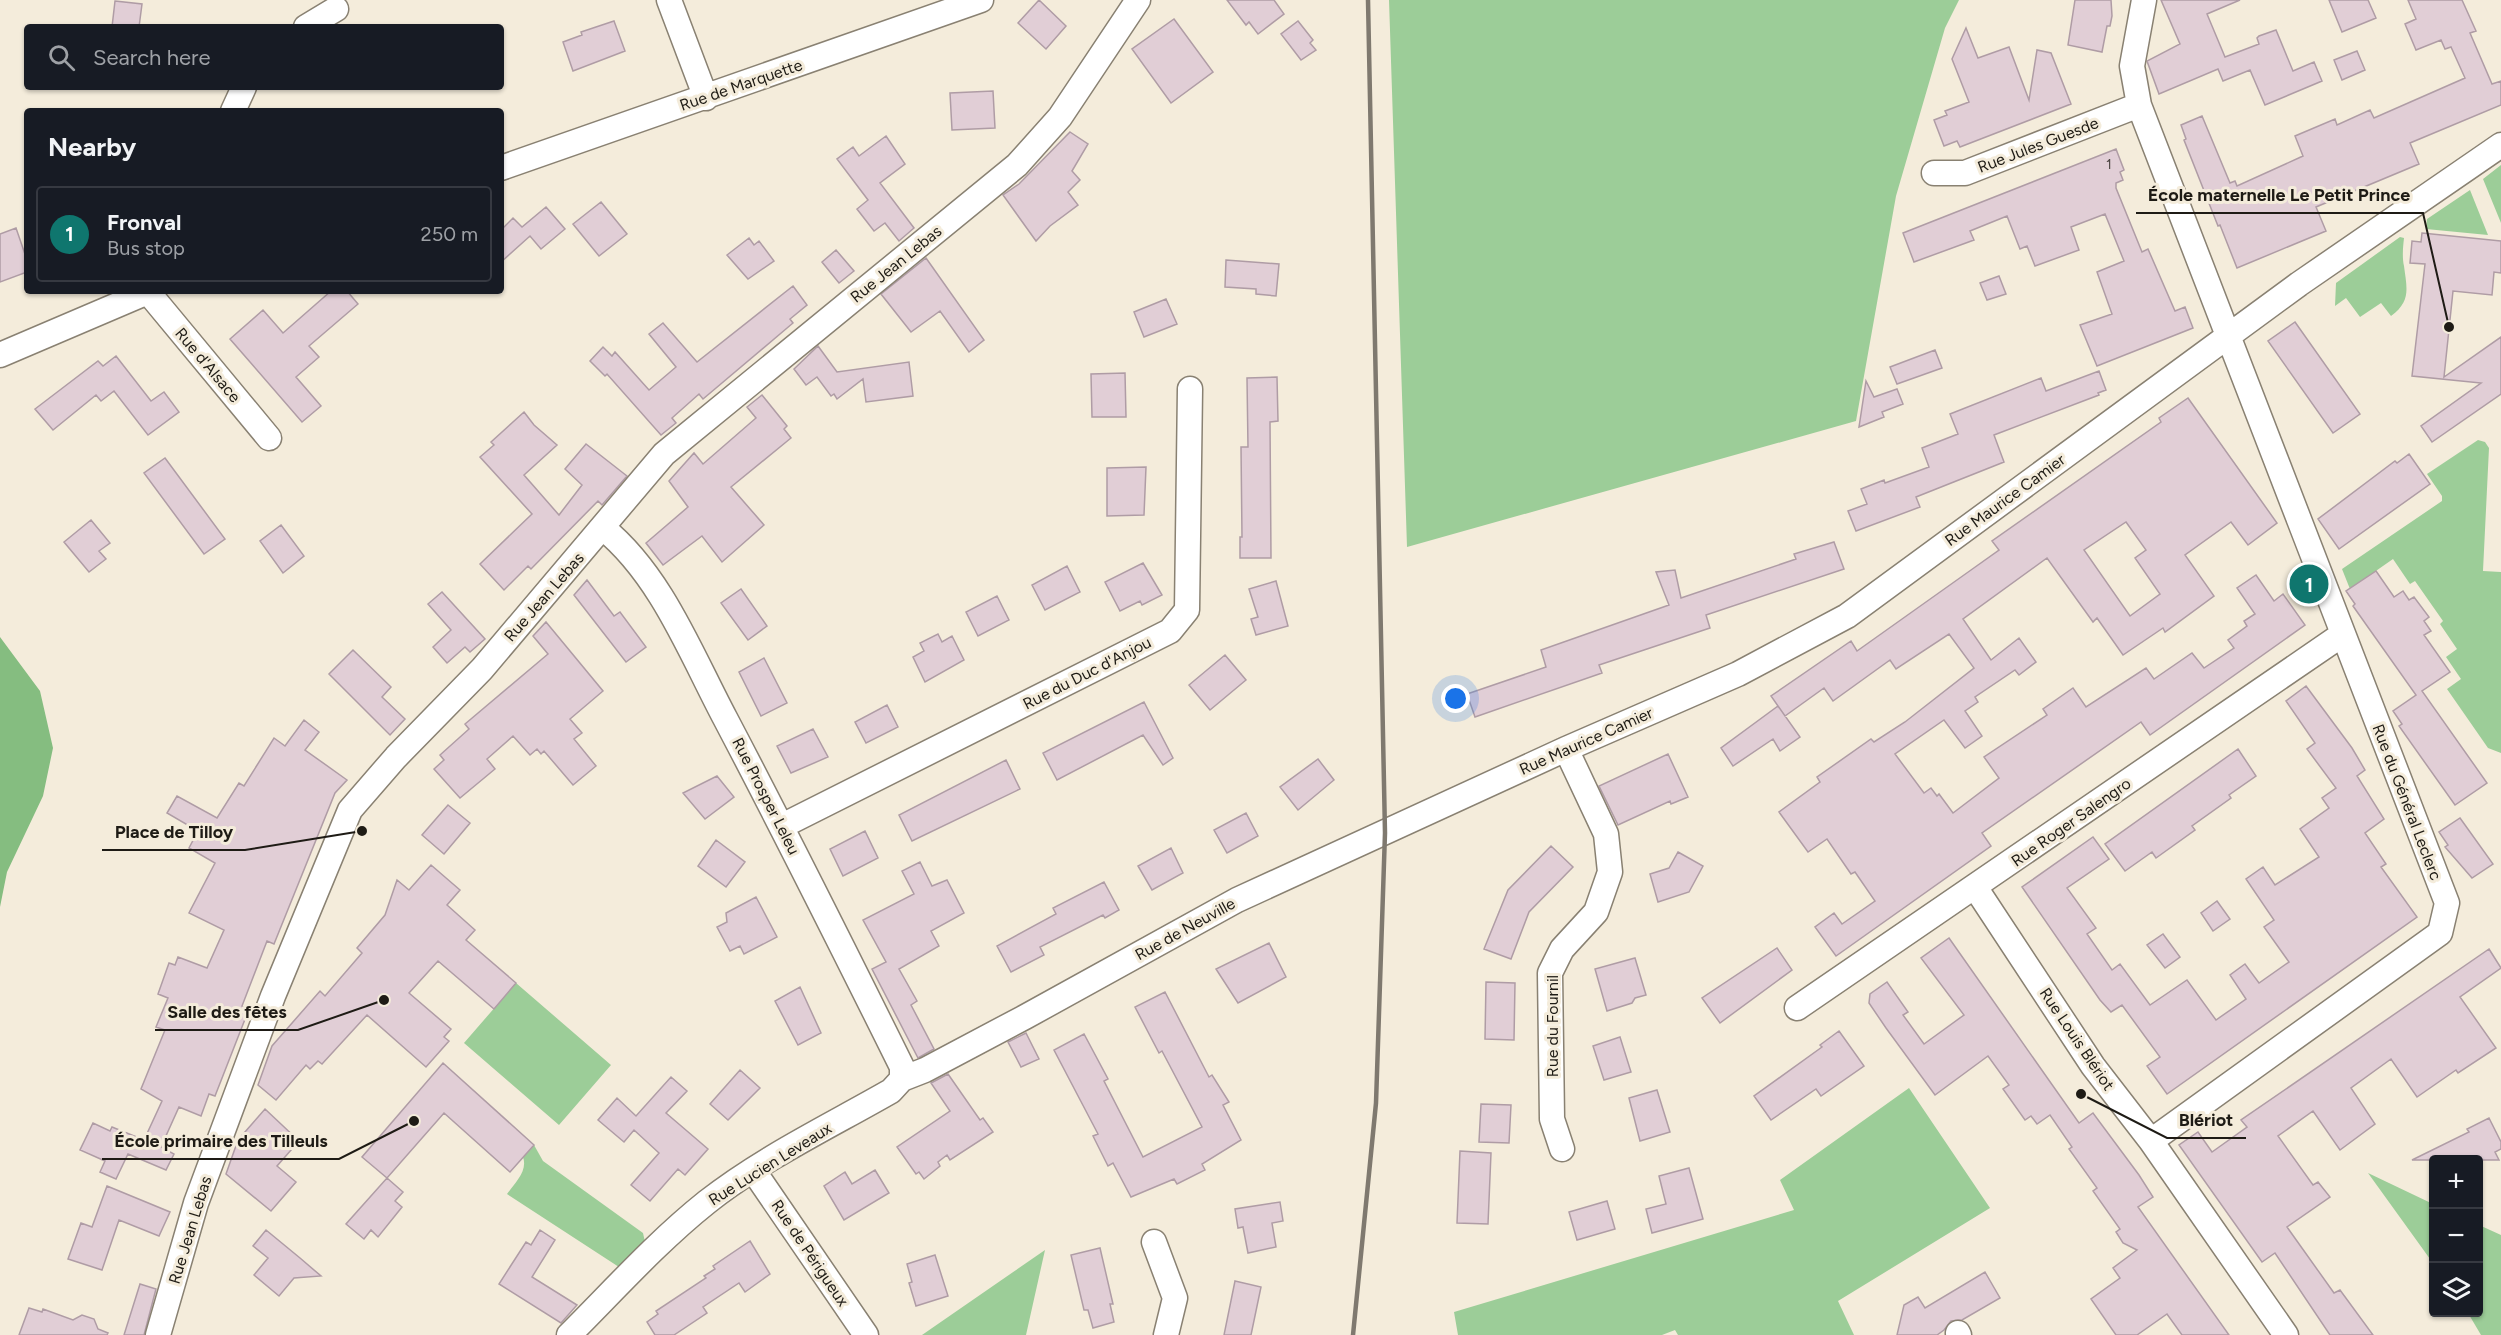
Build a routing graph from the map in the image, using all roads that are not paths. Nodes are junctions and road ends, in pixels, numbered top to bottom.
1 (669, 0) edge
2 (981, 0) edge
3 (1138, 0) edge
4 (2144, 0) edge
5 (336, 9) dead end
6 (311, 24) edge
7 (243, 90) edge
8 (706, 98) junction
9 (2139, 105) junction
10 (234, 108) edge
11 (2501, 145) edge
12 (504, 167) edge
13 (1935, 173) dead end
14 (144, 294) edge
15 (151, 294) edge
16 (2229, 338) junction
17 (0, 355) edge
18 (1190, 389) dead end
19 (269, 438) dead end
20 (603, 528) junction
21 (2343, 634) junction
22 (1566, 749) junction
23 (1473, 792) joint
24 (782, 826) junction
25 (1976, 887) junction
26 (1797, 1008) dead end
27 (902, 1079) junction
28 (2151, 1141) junction
29 (1562, 1149) dead end
30 (753, 1170) junction
31 (1154, 1242) dead end
32 (158, 1335) edge
33 (569, 1335) edge
34 (866, 1335) edge
35 (1166, 1335) edge
36 (2286, 1335) edge

1 - 8 street
2 - 8 street, Rue de Marquette
3 - 20 street, Rue Jean Lebas
4 - 9 street, Rue du Général Leclerc
5 - 6 street
7 - 10 street
8 - 12 street, Rue de Marquette
9 - 13 street, Rue Jules Guesde
9 - 16 street, Rue du Général Leclerc
11 - 16 street, Rue Maurice Camier
14 - 17 street
15 - 19 street, Rue d'Alsace
16 - 21 street, Rue du Général Leclerc
16 - 22 street, Rue Maurice Camier
18 - 24 street, Rue du Duc d'Anjou
20 - 24 street, Rue Prosper Leleu
20 - 32 street, Rue Jean Lebas
21 - 25 street, Rue Roger Salengro
21 - 28 street, Rue du Général Leclerc
22 - 23 street, Rue Maurice Camier
22 - 29 street, Rue du Fournil
23 - 27 street, Rue de Neuville
24 - 27 street, Rue Prosper Leleu
25 - 26 street, Rue Roger Salengro
25 - 28 street, Rue Louis Blériot
27 - 30 street, Rue Lucien Leveaux
28 - 36 street, Rue Louis Blériot
30 - 33 street, Rue Lucien Leveaux
30 - 34 street, Rue de Périgueux
31 - 35 street

